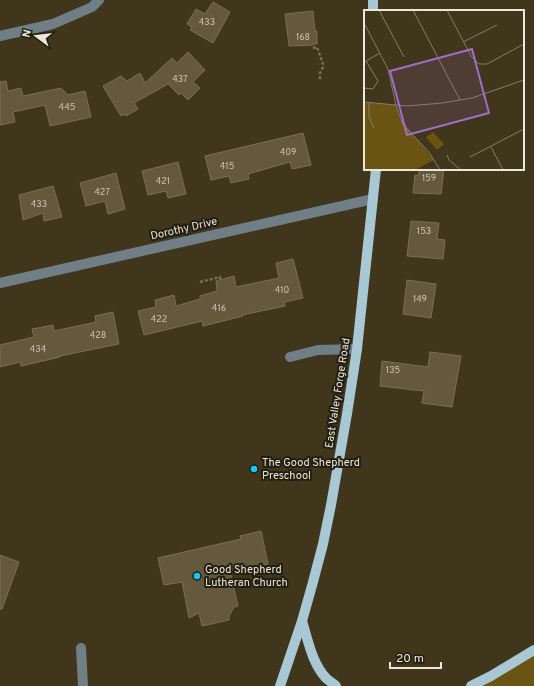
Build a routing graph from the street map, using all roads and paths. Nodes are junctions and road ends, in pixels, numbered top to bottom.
1 (99, 0) edge
2 (372, 0) edge
3 (373, 10) edge
4 (0, 36) edge
5 (313, 48) dead end
6 (320, 80) dead end
7 (376, 170) edge
8 (373, 199) junction
9 (220, 280) dead end
10 (200, 282) dead end
11 (0, 283) edge
12 (357, 349) junction
13 (290, 357) dead end
14 (302, 621) junction
15 (82, 648) dead end
16 (534, 650) edge
17 (83, 686) edge
18 (280, 686) edge
19 (336, 686) edge
20 (470, 686) edge

1 - 4 street
2 - 3 main road
5 - 6 path
7 - 8 main road, East Valley Forge Road
8 - 11 street, Dorothy Drive
8 - 12 main road, East Valley Forge Road
9 - 10 path
12 - 13 street
12 - 14 main road, East Valley Forge Road
14 - 18 main road, East Valley Forge Road
14 - 19 main road
15 - 17 street
16 - 20 main road

